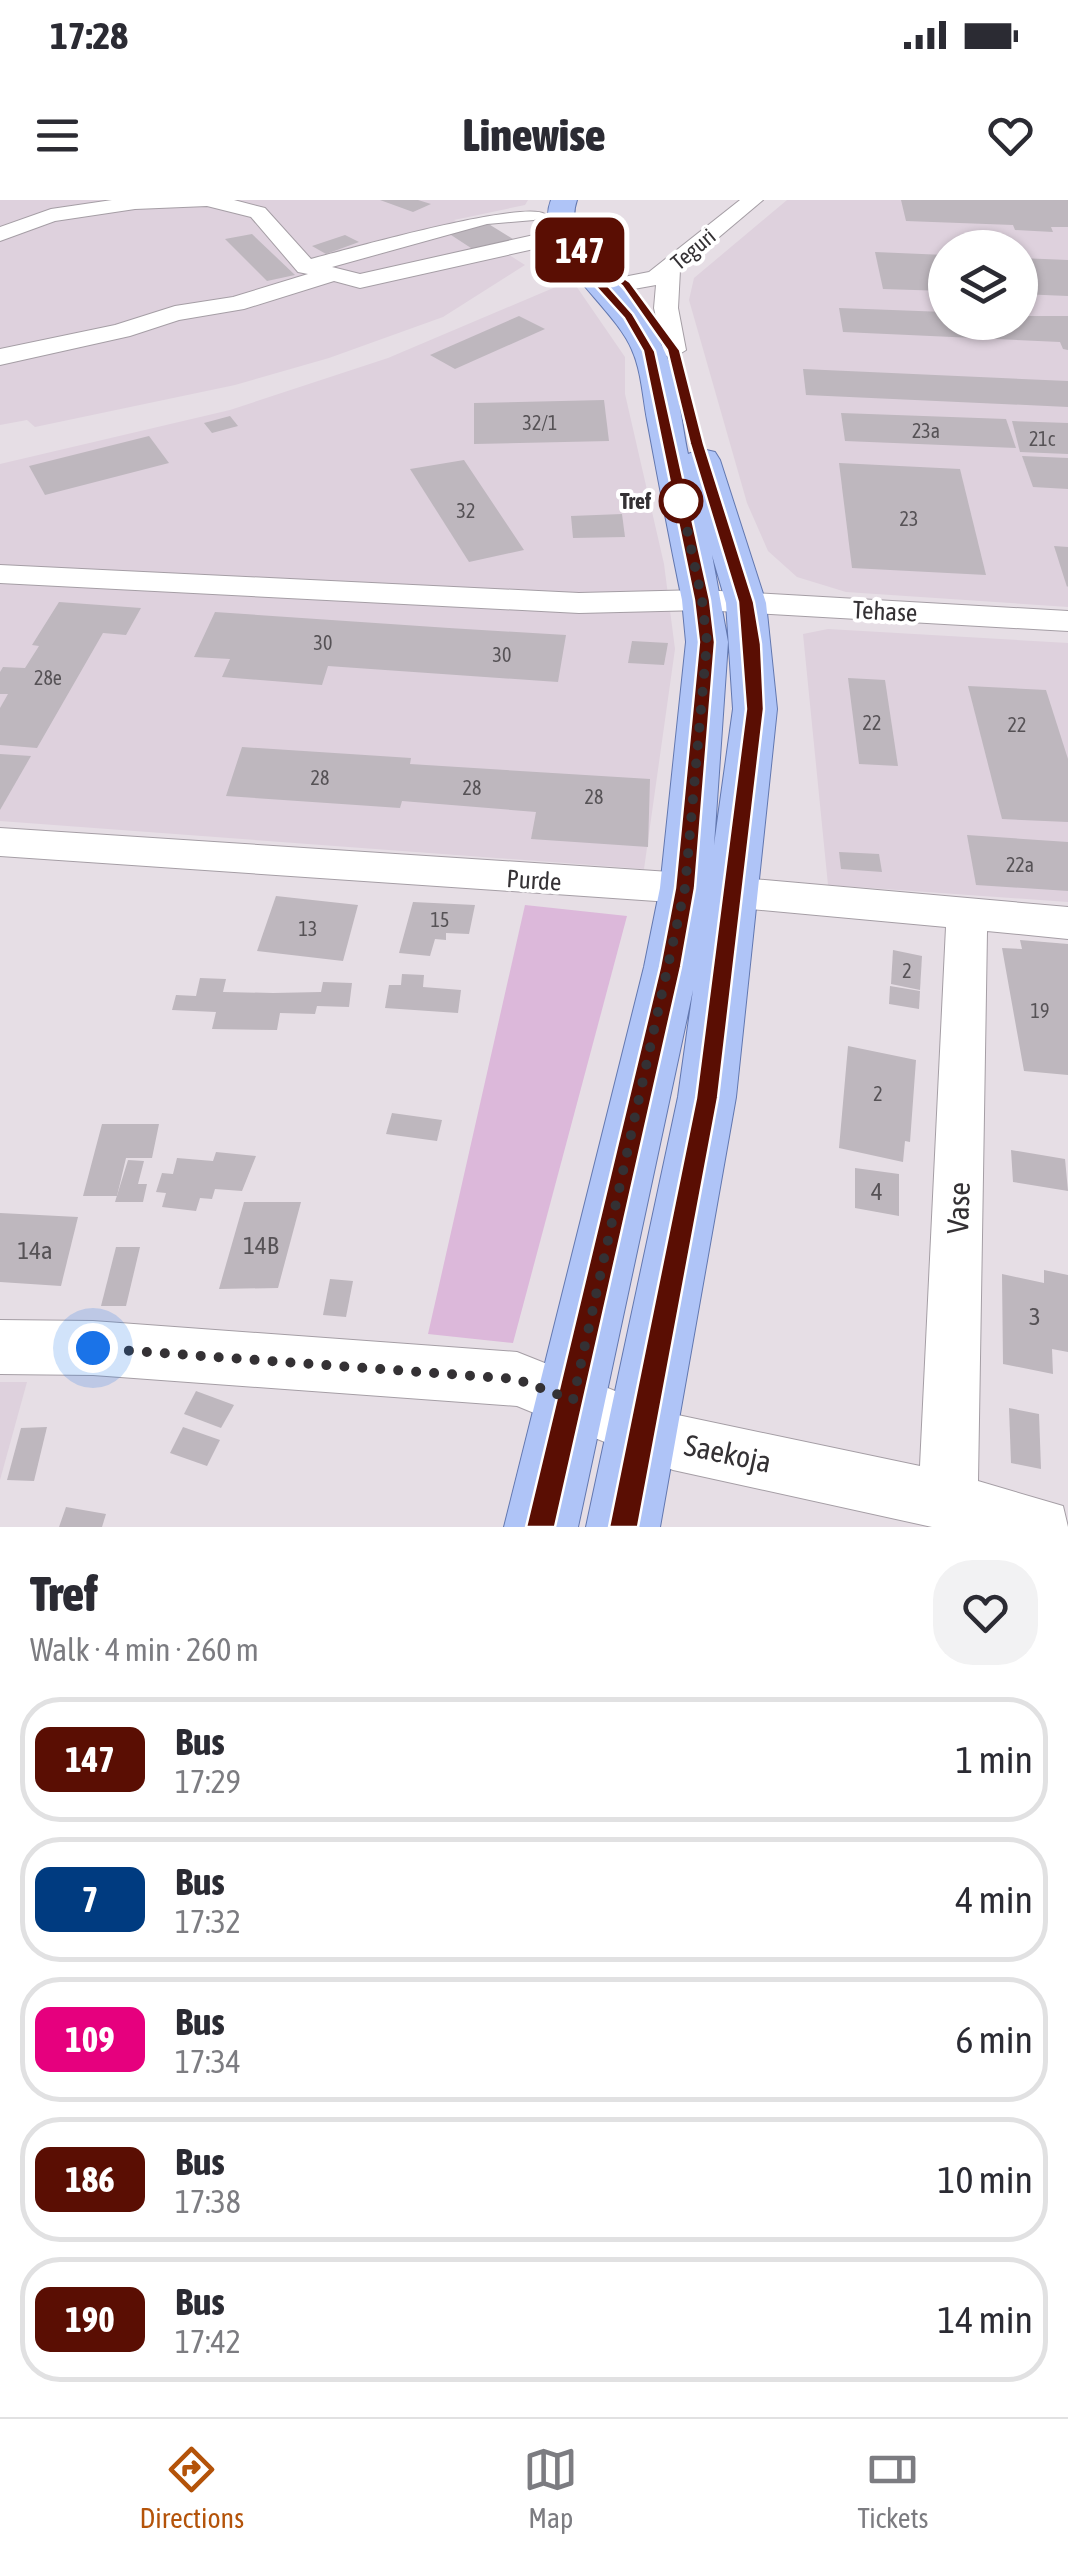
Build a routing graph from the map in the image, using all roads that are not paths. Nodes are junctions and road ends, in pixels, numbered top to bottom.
1 (564, 200) edge
2 (754, 200) edge
3 (100, 204) edge
4 (251, 206) edge
5 (534, 214) dead end
6 (0, 234) edge
7 (543, 240) dead end
8 (306, 267) junction
9 (601, 270) junction
10 (669, 270) junction
11 (334, 274) junction
12 (674, 350) junction
13 (0, 357) edge
14 (0, 574) edge
15 (724, 601) junction
16 (1068, 621) edge
17 (0, 842) edge
18 (710, 891) junction
19 (967, 915) junction
20 (1068, 924) edge
21 (0, 1347) edge
22 (573, 1400) junction
23 (641, 1428) junction
24 (948, 1502) junction
25 (541, 1527) edge
26 (624, 1527) edge
27 (1042, 1527) edge

1 - 9 main road
2 - 10 street, Teguri
3 - 4 street
3 - 6 street
4 - 8 street
5 - 8 street
7 - 11 street
8 - 11 street
9 - 10 street
9 - 10 street, Teguri
9 - 12 main road
9 - 15 main road
10 - 12 street
11 - 13 street
12 - 15 main road
14 - 15 street, Tehase
15 - 16 street, Tehase
15 - 18 main road
17 - 18 street, Purde
18 - 19 street, Purde
18 - 22 main road
18 - 23 main road
19 - 20 street, Purde
19 - 24 street, Vase
21 - 22 street, Saekoja
22 - 23 street, Saekoja
22 - 25 main road
23 - 24 street, Saekoja
23 - 26 main road
24 - 27 street, Saekoja

